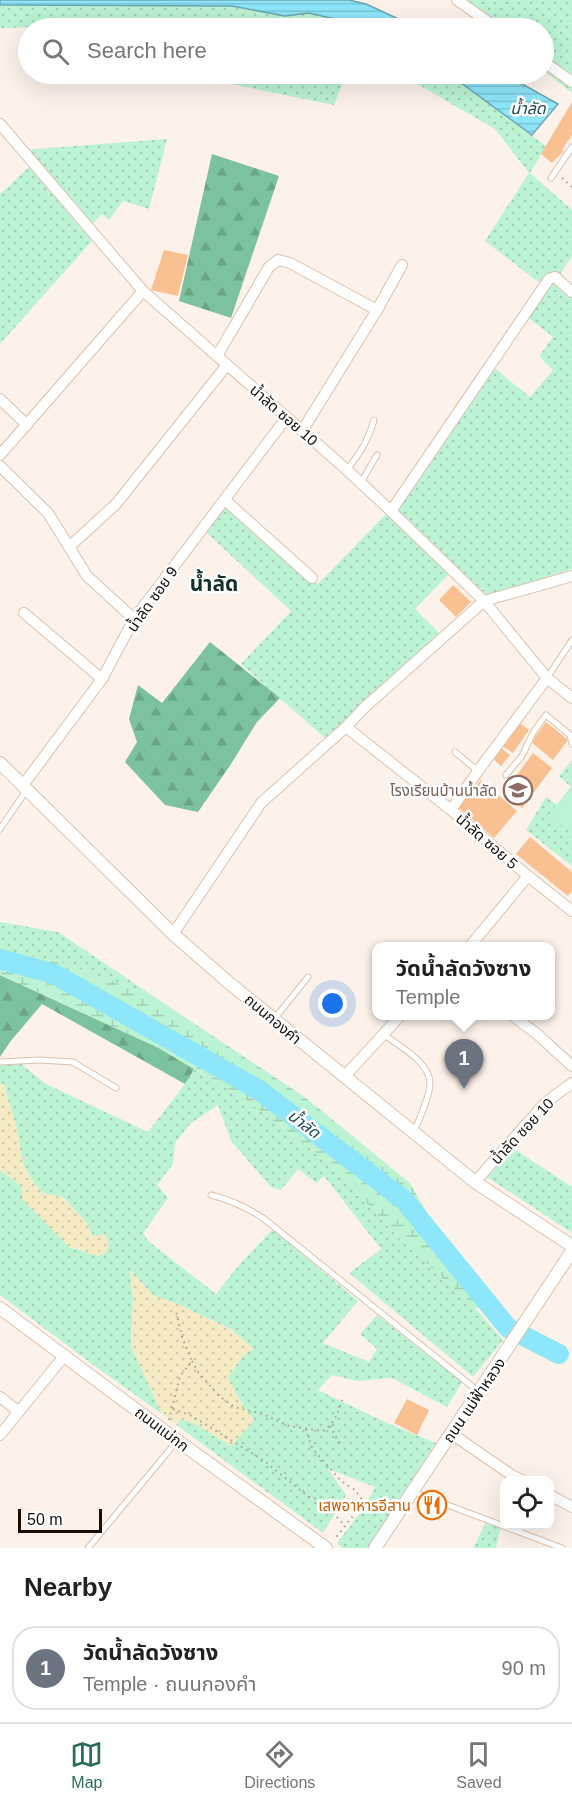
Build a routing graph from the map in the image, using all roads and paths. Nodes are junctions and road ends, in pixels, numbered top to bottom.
1 (457, 0) edge
2 (483, 18) edge
3 (554, 70) edge
4 (572, 82) edge
5 (0, 124) edge
6 (572, 147) edge
7 (553, 175) joint
8 (572, 187) edge
9 (402, 266) dead end
10 (143, 291) junction
11 (572, 292) edge
12 (376, 310) junction
13 (217, 356) junction
14 (228, 364) junction
15 (0, 399) edge
16 (287, 417) junction
17 (374, 420) dead end
18 (27, 425) junction
19 (302, 431) junction
20 (0, 454) edge
21 (377, 454) dead end
22 (0, 466) edge
23 (347, 470) junction
24 (360, 484) junction
25 (225, 500) junction
26 (391, 511) junction
27 (69, 547) junction
28 (572, 576) edge
29 (312, 578) dead end
30 (484, 601) junction
31 (24, 613) dead end
32 (134, 619) junction
33 (572, 640) edge
34 (547, 678) junction
35 (102, 679) junction
36 (572, 698) edge
37 (346, 727) junction
38 (572, 744) edge
39 (455, 752) dead end
40 (0, 763) edge
41 (478, 771) junction
42 (506, 775) dead end
43 (25, 787) junction
44 (451, 810) junction
45 (0, 829) edge
46 (528, 876) junction
47 (572, 911) edge
48 (173, 934) junction
49 (473, 942) edge
50 (308, 977) dead end
51 (274, 1020) junction
52 (396, 1020) edge
53 (518, 1020) edge
54 (383, 1034) junction
55 (0, 1062) edge
56 (572, 1066) edge
57 (344, 1077) junction
58 (572, 1083) edge
59 (116, 1088) dead end
60 (417, 1125) dead end
61 (475, 1182) junction
62 (211, 1195) dead end
63 (572, 1246) edge
64 (572, 1251) edge
65 (0, 1308) edge
66 (176, 1311) dead end
67 (64, 1355) junction
68 (192, 1361) junction
69 (480, 1392) junction
70 (0, 1396) edge
71 (342, 1400) dead end
72 (173, 1409) junction
73 (19, 1412) junction
74 (330, 1426) junction
75 (306, 1429) junction
76 (166, 1432) junction
77 (452, 1434) junction
78 (0, 1435) edge
79 (178, 1441) junction
80 (340, 1444) dead end
81 (514, 1476) edge
82 (413, 1492) junction
83 (554, 1498) edge
84 (572, 1507) edge
85 (345, 1526) junction
86 (330, 1544) edge
87 (88, 1548) edge
88 (375, 1548) edge
89 (562, 1548) edge

1 - 2 street
3 - 4 street
5 - 10 street, น้ำลัด ซอย 10
6 - 7 lane
7 - 8 path
9 - 12 street
10 - 13 street, น้ำลัด ซอย 10
10 - 18 street
11 - 26 street
12 - 13 street
12 - 19 street
13 - 14 street, น้ำลัด ซอย 10
14 - 16 street, น้ำลัด ซอย 10
14 - 27 street
15 - 18 street
16 - 19 street, น้ำลัด ซอย 10
16 - 25 street, น้ำลัด ซอย 9
17 - 23 lane
18 - 20 street
19 - 23 street, น้ำลัด ซอย 10
21 - 24 lane
22 - 27 street
23 - 24 street, น้ำลัด ซอย 10
24 - 26 street, น้ำลัด ซอย 10
25 - 29 street
25 - 32 street, น้ำลัด ซอย 9
26 - 30 street, น้ำลัด ซอย 10
27 - 32 street
28 - 30 street
30 - 34 street, น้ำลัด ซอย 10
30 - 37 street
31 - 35 street
32 - 35 street, น้ำลัด ซอย 9
33 - 34 lane
34 - 36 street, น้ำลัด ซอย 10
34 - 41 street
35 - 43 street, น้ำลัด ซอย 9
37 - 44 street, น้ำลัด ซอย 5
37 - 48 street
38 - 42 lane
39 - 41 lane
40 - 43 street, ถนนกองคำ
41 - 44 street
43 - 45 lane
43 - 48 street, ถนนกองคำ
44 - 46 street, น้ำลัด ซอย 5
46 - 47 street, น้ำลัด ซอย 5
46 - 49 street
48 - 51 street, ถนนกองคำ
50 - 51 lane
51 - 57 street, ถนนกองคำ
52 - 54 street
53 - 56 street
54 - 57 street
54 - 60 lane
55 - 59 lane
57 - 61 street, ถนนกองคำ
58 - 61 street, น้ำลัด ซอย 10
61 - 63 street, ถนนกองคำ
62 - 69 lane
64 - 69 street, ถนน แม่ฟ้าหลวง
65 - 67 street, ถนนแม่กก
66 - 68 path
67 - 73 street
67 - 76 street, ถนนแม่กก
68 - 72 path
68 - 75 path
69 - 77 street, ถนน แม่ฟ้าหลวง
70 - 73 street
71 - 74 path
72 - 76 path
72 - 85 path
73 - 78 street
74 - 75 path
74 - 80 path
75 - 85 path
76 - 79 street, ถนนแม่กก
77 - 81 street
77 - 82 street, ถนน แม่ฟ้าหลวง
79 - 86 street, ถนนแม่กก
79 - 87 lane
82 - 88 street, ถนน แม่ฟ้าหลวง
82 - 89 lane
83 - 84 street
85 - 86 path

